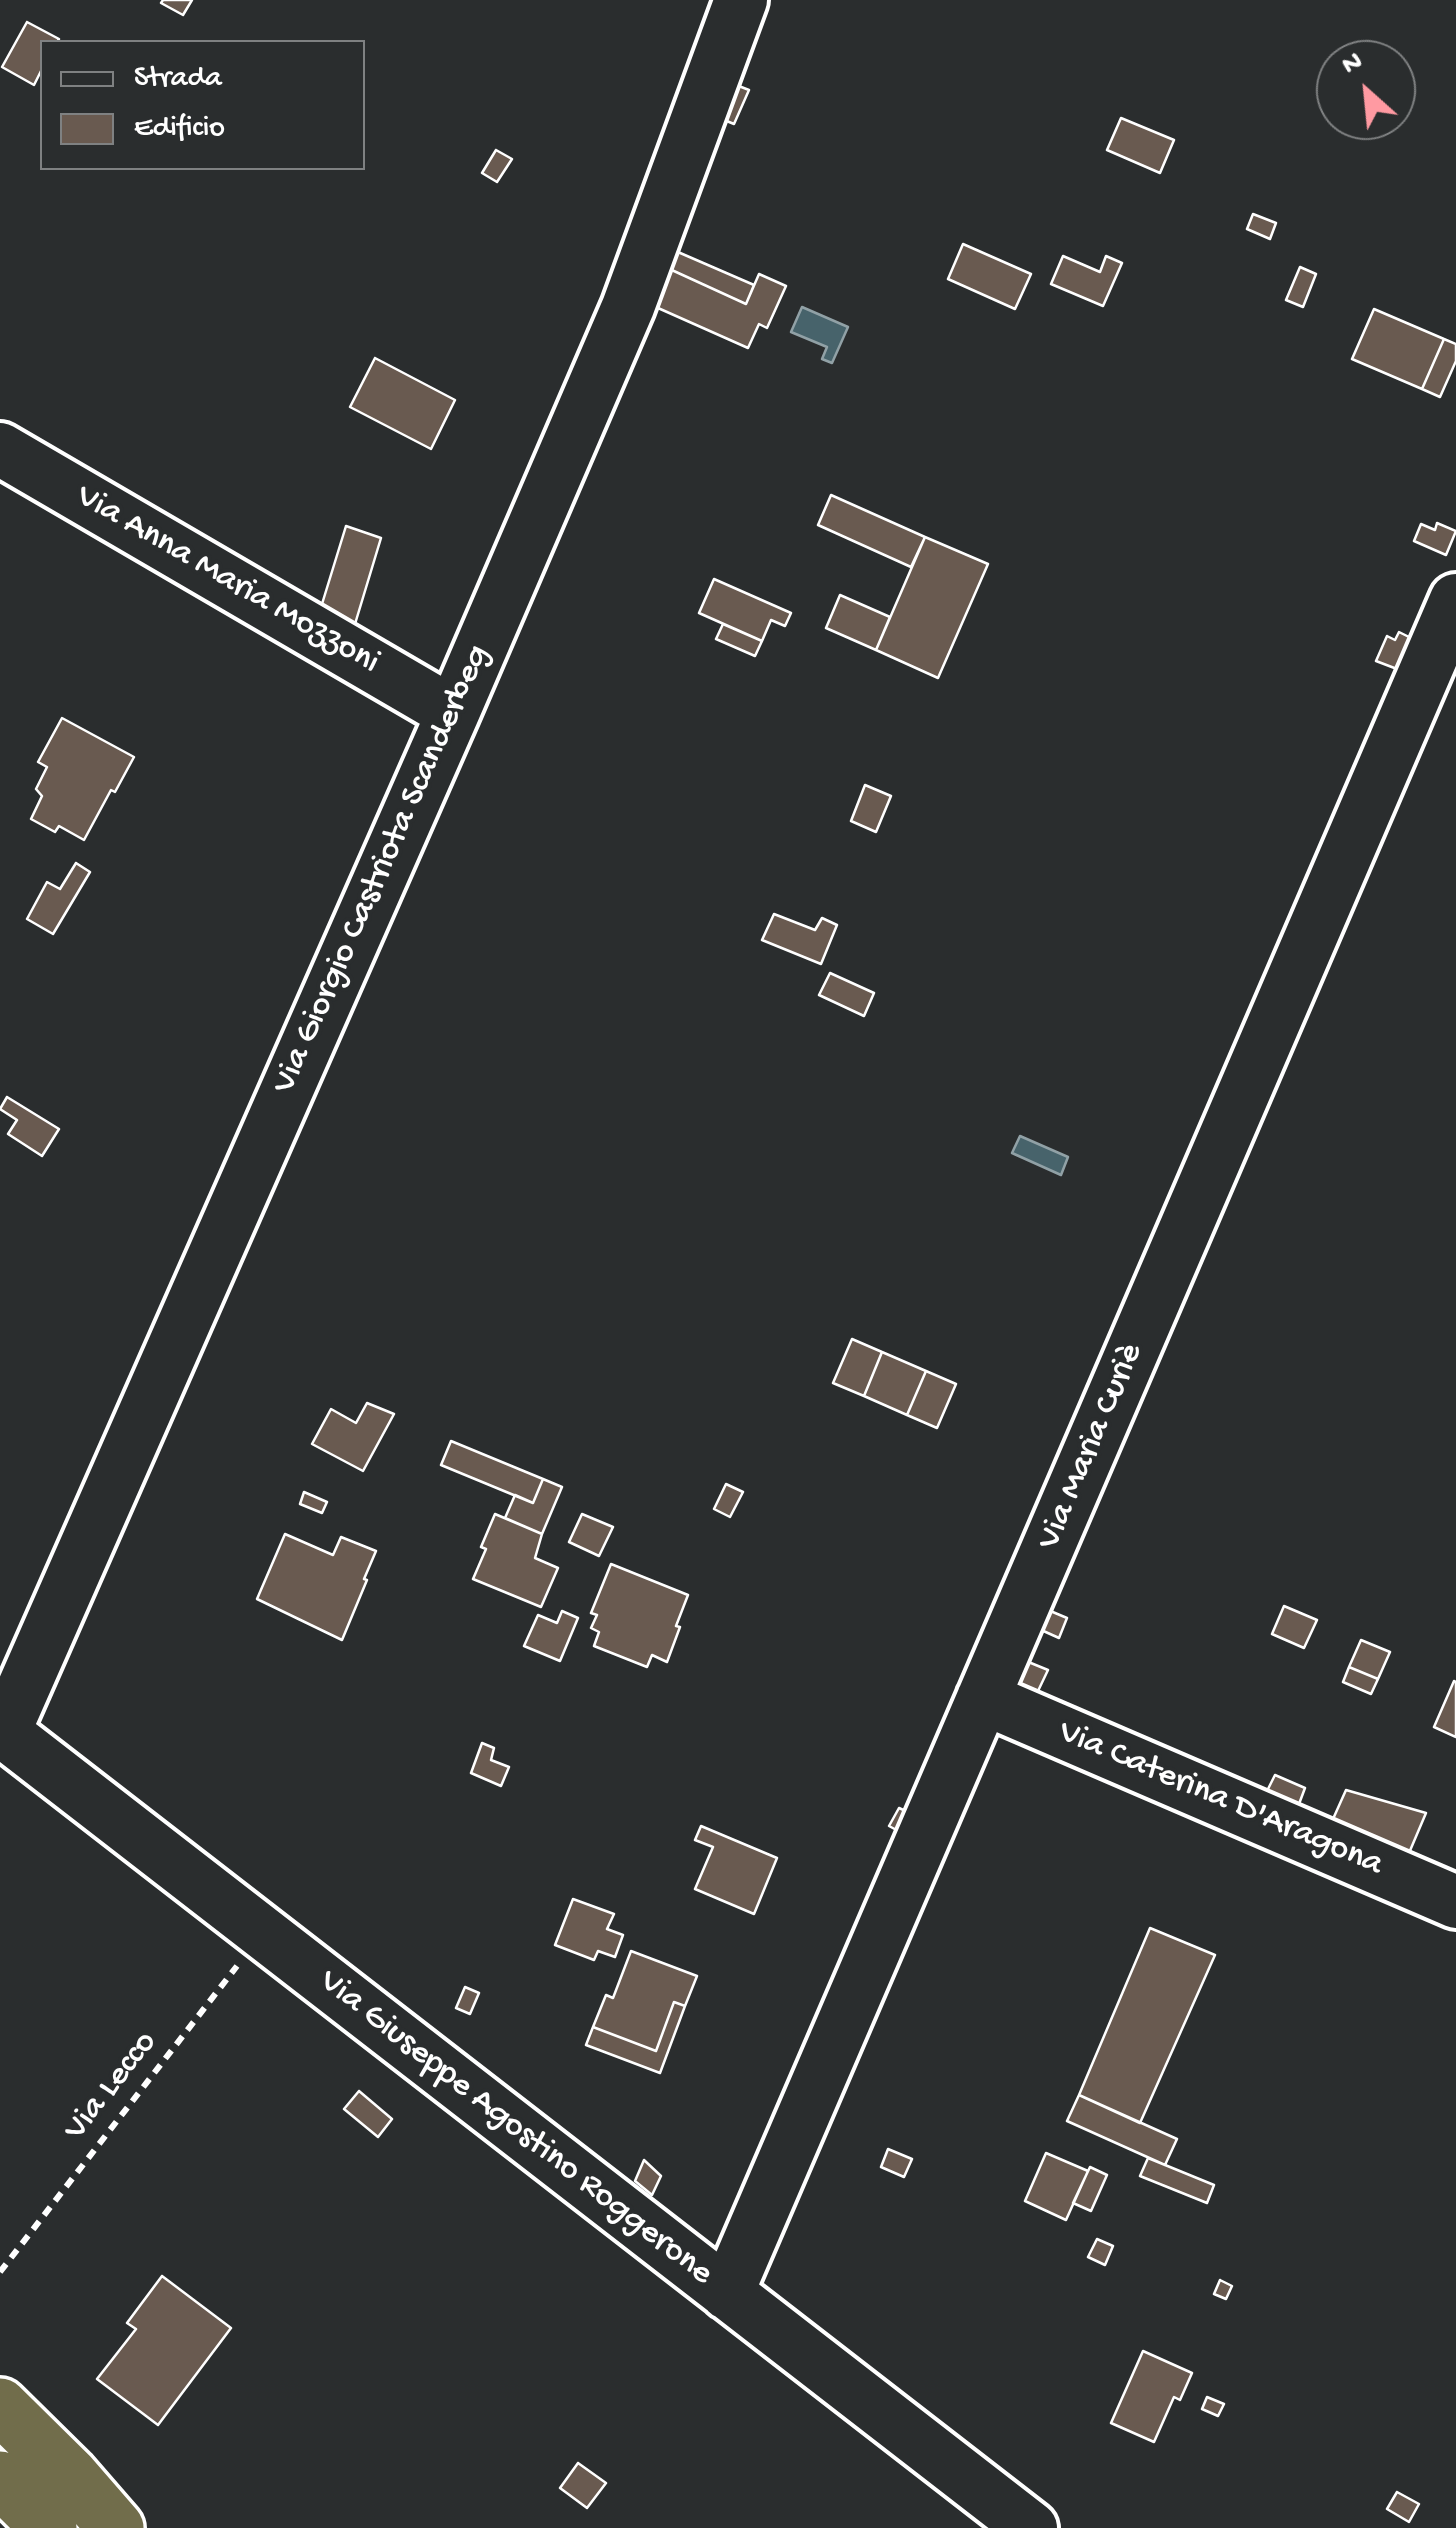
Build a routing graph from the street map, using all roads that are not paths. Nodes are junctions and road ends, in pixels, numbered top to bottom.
1 (741, 0) edge
2 (0, 449) edge
3 (1456, 600) edge
4 (453, 713) junction
5 (983, 1698) junction
6 (2, 1730) edge
7 (1456, 1902) edge
8 (727, 2294) junction
9 (0, 2406) edge
10 (0, 2479) edge
11 (49, 2528) edge
12 (116, 2528) edge
13 (1031, 2528) edge

1 - 4 street, Via Giorgio Castriota Scanderbeg
2 - 4 street, Via Anna Maria Mozzoni
3 - 5 street, Via Maria Curiè
4 - 6 street, Via Giorgio Castriota Scanderbeg
5 - 7 street, Via Caterina D'Aragona
5 - 8 street, Via Maria Curiè
6 - 8 street, Via Giuseppe Agostino Roggerone
8 - 13 street, Via Giuseppe Agostino Roggerone
9 - 12 highway
10 - 11 highway

